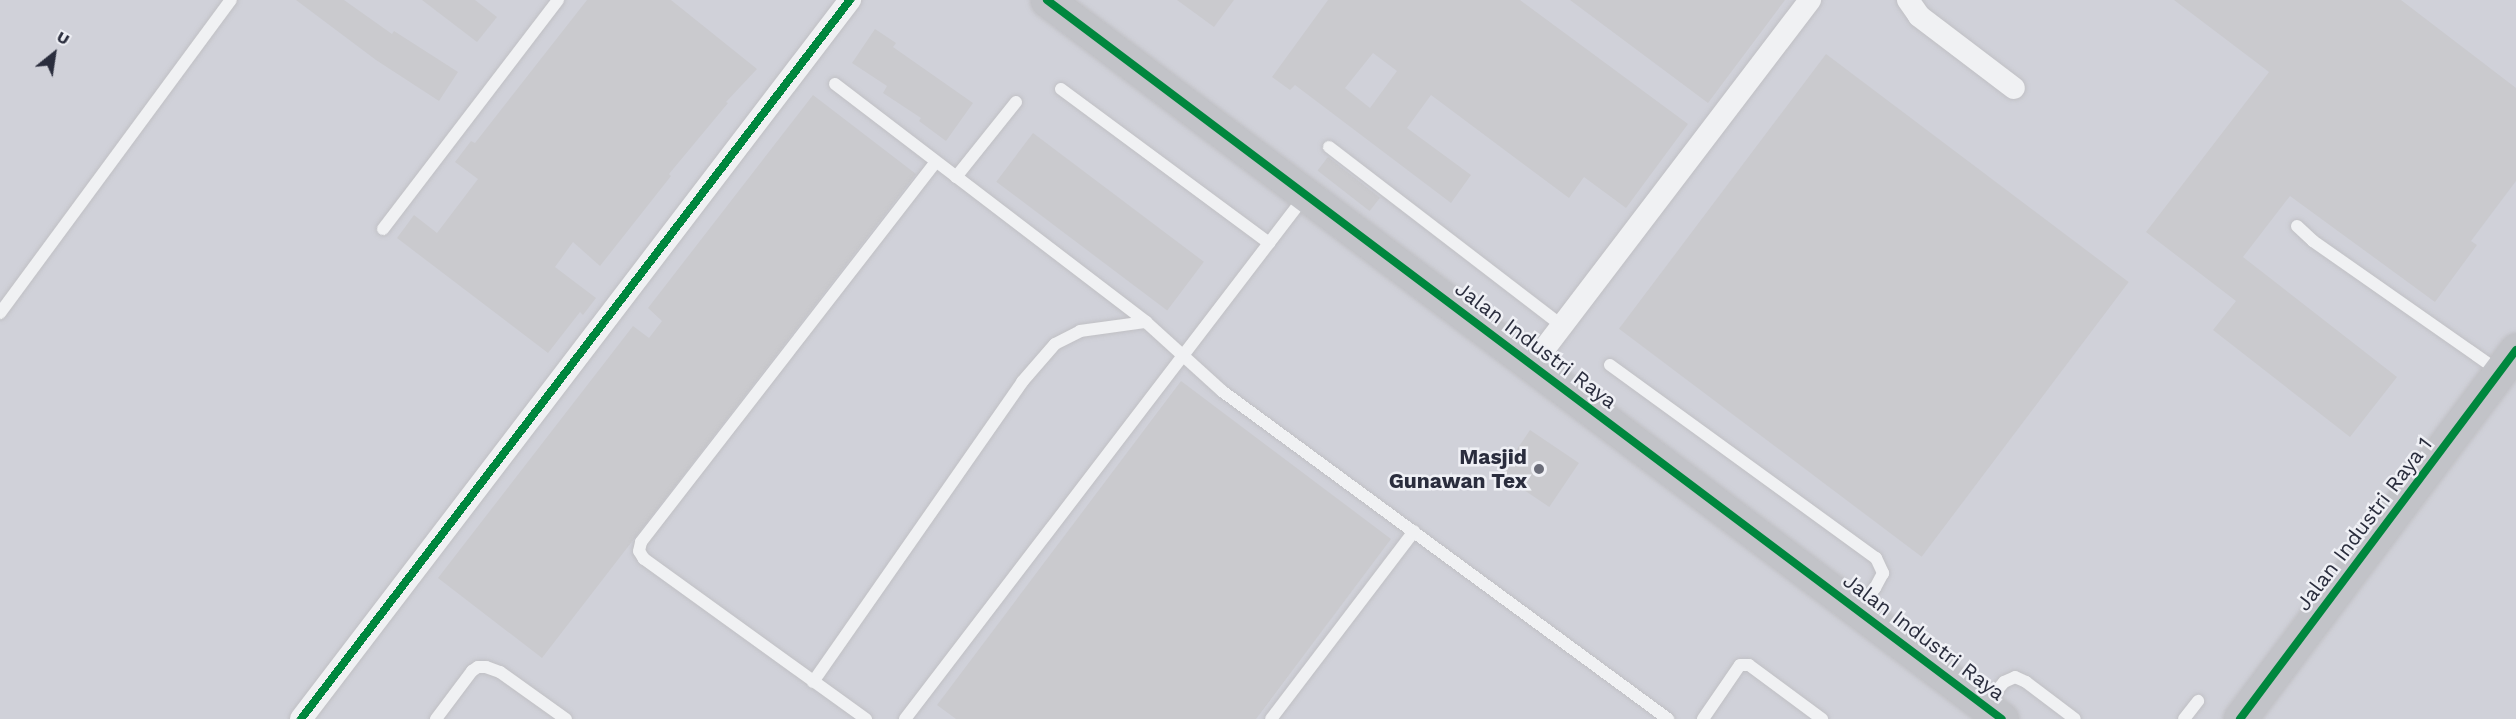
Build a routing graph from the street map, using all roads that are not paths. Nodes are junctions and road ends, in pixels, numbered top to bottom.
1 (231, 0) edge
2 (558, 0) edge
3 (850, 0) edge
4 (1047, 0) edge
5 (1810, 0) edge
6 (1908, 0) edge
7 (835, 84) dead end
8 (2014, 88) dead end
9 (1061, 89) dead end
10 (1016, 102) dead end
11 (1329, 147) dead end
12 (936, 162) junction
13 (956, 177) junction
14 (1306, 195) junction
15 (2297, 226) dead end
16 (383, 229) dead end
17 (1269, 243) junction
18 (0, 313) edge
19 (1146, 322) junction
20 (1562, 326) junction
21 (1184, 355) junction
22 (2508, 361) edge
23 (1532, 365) junction
24 (1610, 365) dead end
25 (1414, 531) junction
26 (1857, 610) junction
27 (813, 682) junction
28 (2198, 701) dead end
29 (1993, 712) edge
30 (1661, 717) edge
31 (301, 719) edge
32 (436, 719) edge
33 (566, 719) edge
34 (867, 719) edge
35 (905, 719) edge
36 (1271, 719) edge
37 (1703, 719) edge
38 (1822, 719) edge
39 (2075, 719) edge
40 (2184, 719) edge
41 (2240, 719) edge

1 - 18 lane
2 - 16 lane
3 - 31 street
4 - 14 street, Jalan Industri Raya
5 - 20 street
6 - 8 street
7 - 12 lane
9 - 17 lane
10 - 13 lane
11 - 20 lane
12 - 13 lane
12 - 27 lane
13 - 19 lane
14 - 17 lane
14 - 23 street, Jalan Industri Raya
15 - 22 lane
17 - 21 lane
19 - 21 lane
19 - 27 lane
20 - 23 street
21 - 25 lane
21 - 35 lane
22 - 41 street, Jalan Industri Raya 1
23 - 26 street, Jalan Industri Raya
24 - 26 lane
25 - 30 lane
25 - 36 lane
26 - 29 street, Jalan Industri Raya
27 - 34 lane
28 - 40 lane
29 - 39 lane
32 - 33 lane
37 - 38 lane

